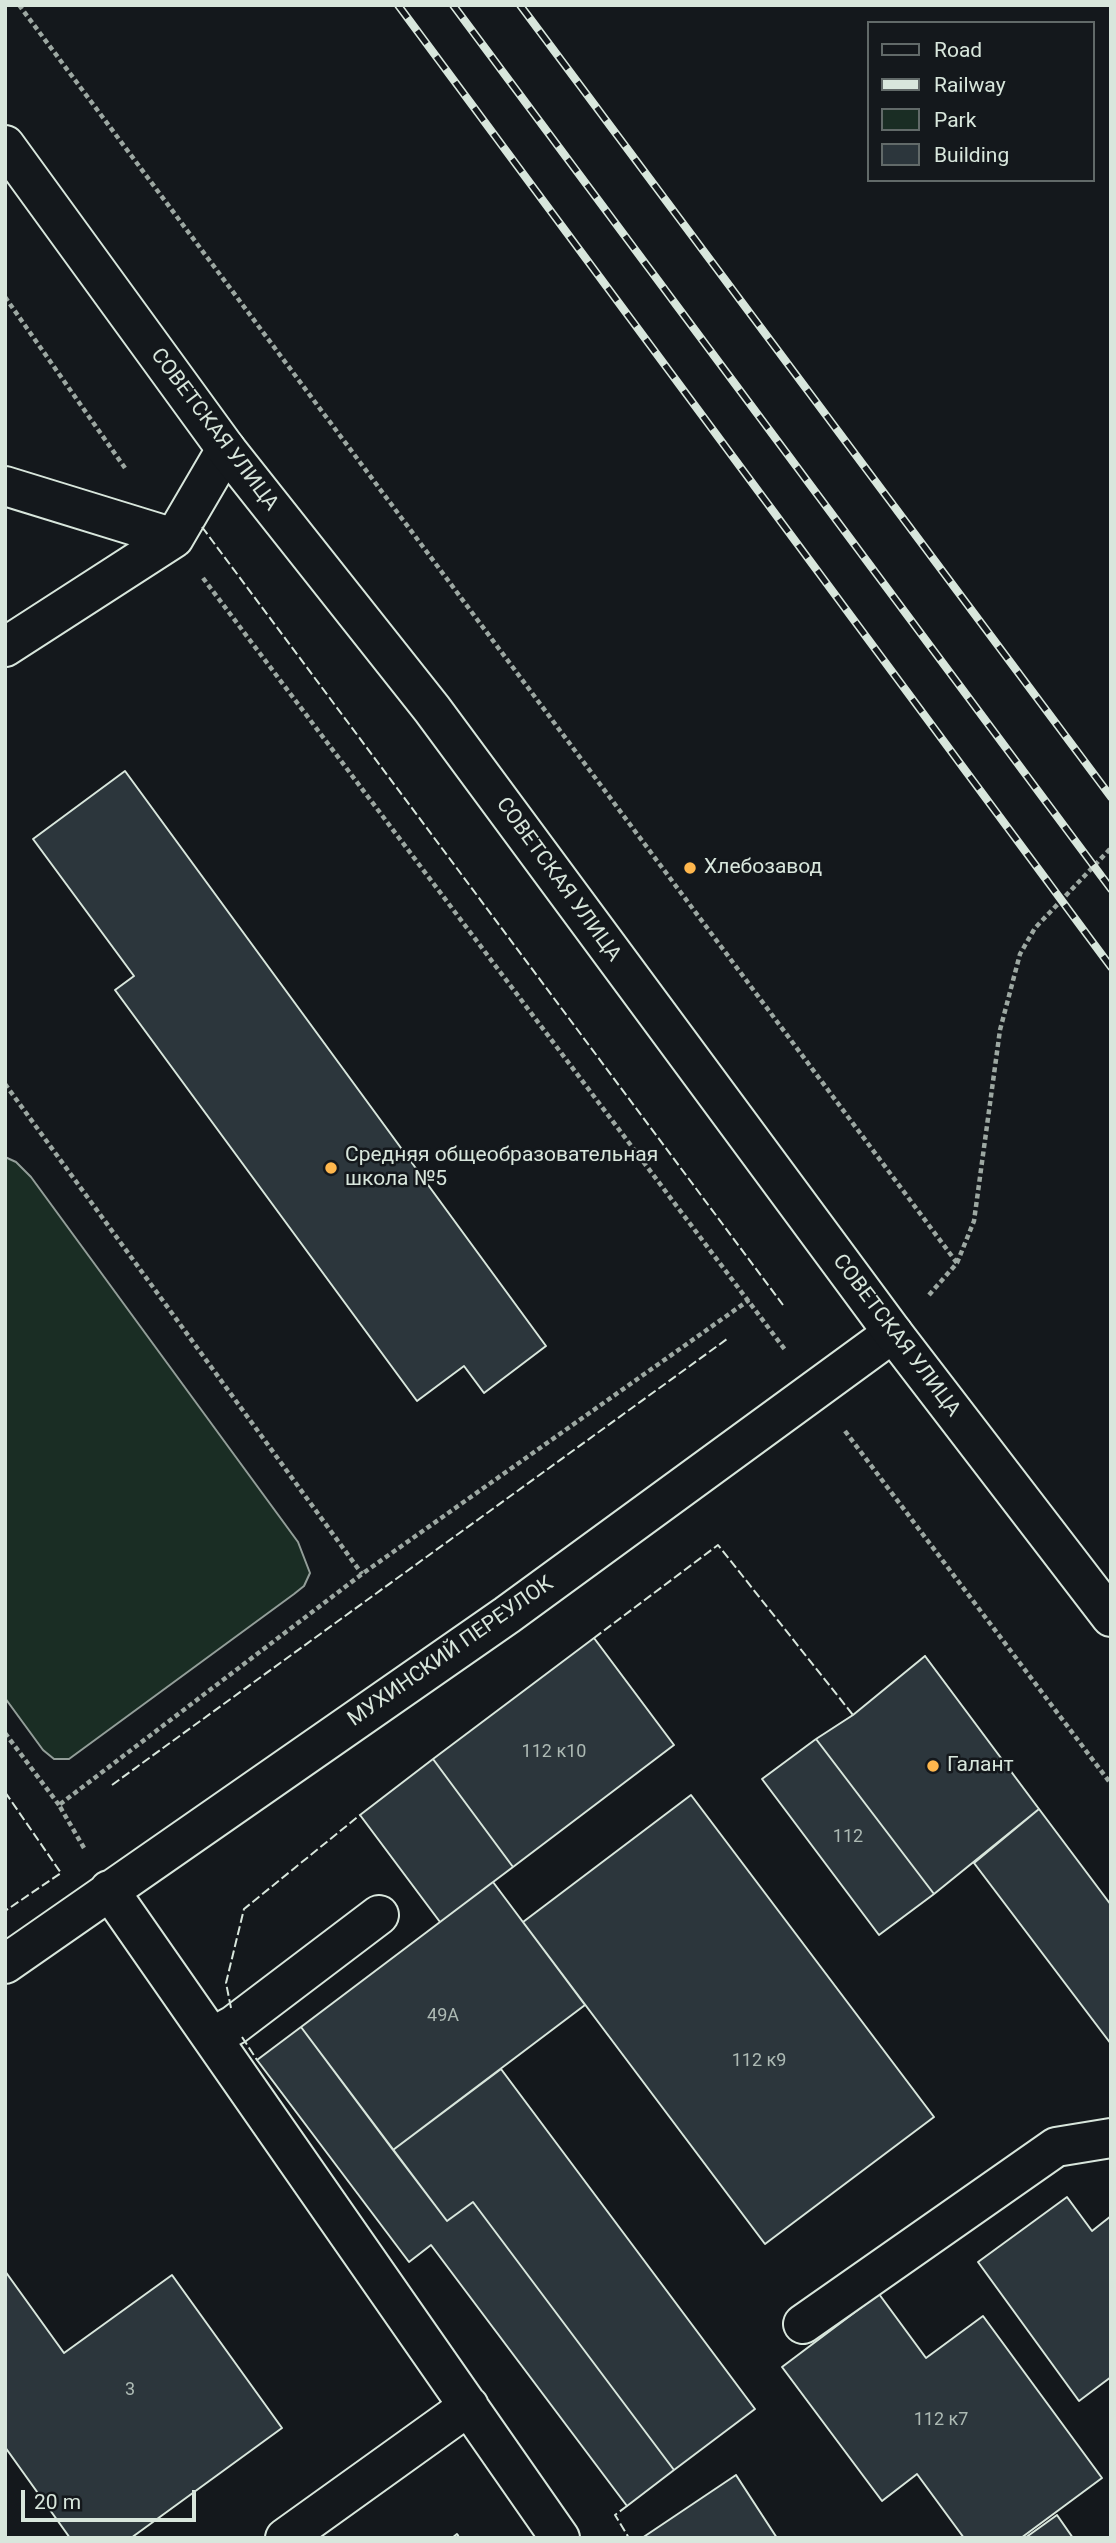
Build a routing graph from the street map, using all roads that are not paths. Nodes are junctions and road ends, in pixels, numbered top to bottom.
1 (5, 145) edge
2 (226, 449) junction
3 (5, 486) edge
4 (174, 538) junction
5 (5, 647) edge
6 (893, 1333) junction
7 (1111, 1617) edge
8 (108, 1890) junction
9 (379, 1915) dead end
10 (5, 1964) edge
11 (212, 2037) junction
12 (1111, 2138) edge
13 (803, 2324) dead end
14 (469, 2406) junction
15 (285, 2538) edge
16 (560, 2538) edge

1 - 2 main road, СОВЕТСКАЯ УЛИЦА
2 - 4 main road
2 - 6 main road, СОВЕТСКАЯ УЛИЦА
3 - 4 main road
4 - 5 main road
6 - 7 main road, СОВЕТСКАЯ УЛИЦА
6 - 8 main road, МУХИНСКИЙ ПЕРЕУЛОК
8 - 10 main road, МУХИНСКИЙ ПЕРЕУЛОК
8 - 11 main road
9 - 11 main road
11 - 14 main road
12 - 13 main road
14 - 15 main road
14 - 16 main road

